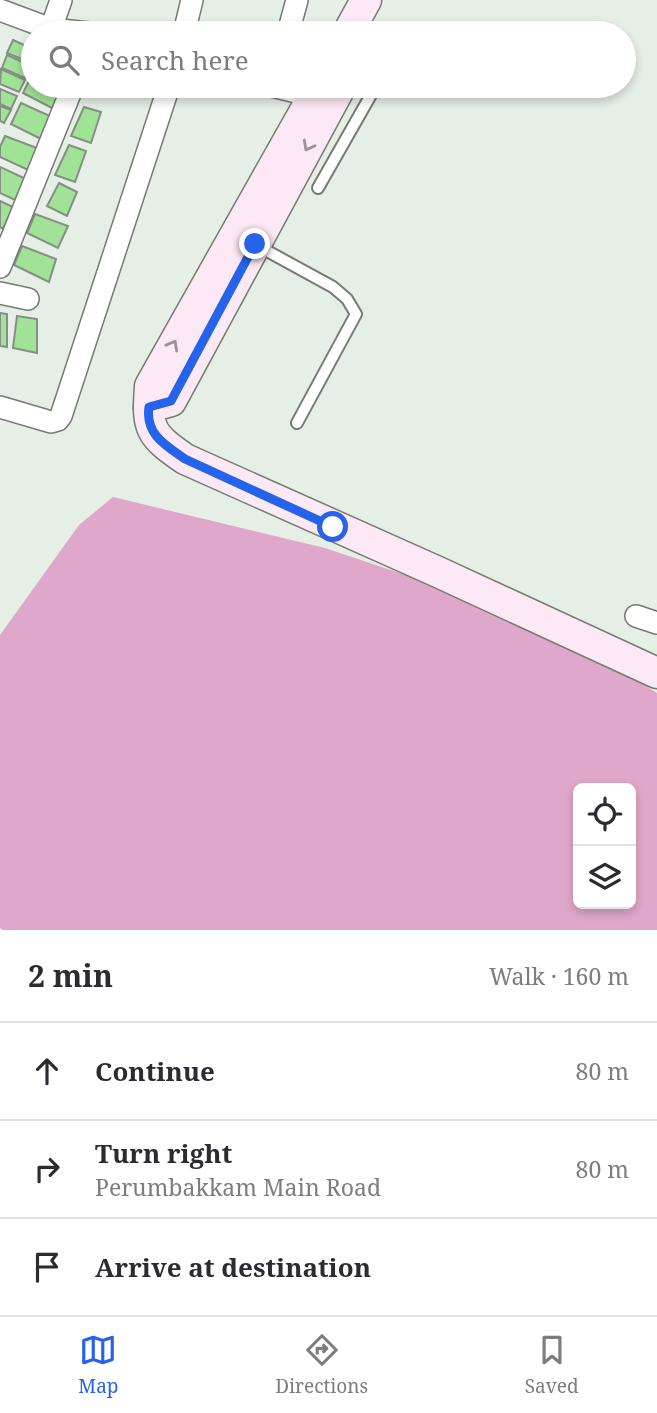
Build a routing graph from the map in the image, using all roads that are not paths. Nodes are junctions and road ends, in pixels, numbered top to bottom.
1 (61, 0) edge
2 (192, 0) edge
3 (297, 0) edge
4 (366, 0) edge
5 (387, 0) edge
6 (0, 10) edge
7 (30, 21) edge
8 (54, 21) edge
9 (187, 21) edge
10 (291, 21) edge
11 (355, 21) edge
12 (376, 21) edge
13 (68, 98) edge
14 (165, 98) edge
15 (323, 98) edge
16 (369, 98) edge
17 (318, 188) dead end
18 (246, 239) junction
19 (0, 267) edge
20 (0, 293) edge
21 (28, 299) dead end
22 (0, 407) edge
23 (297, 423) dead end
24 (636, 616) dead end
25 (657, 623) edge
26 (657, 673) edge

1 - 8 street
2 - 9 street
3 - 10 street
4 - 11 street
5 - 12 street
6 - 7 street
13 - 19 street
14 - 22 street
15 - 18 street
16 - 17 lane
18 - 23 lane
18 - 26 street
20 - 21 street
24 - 25 street

